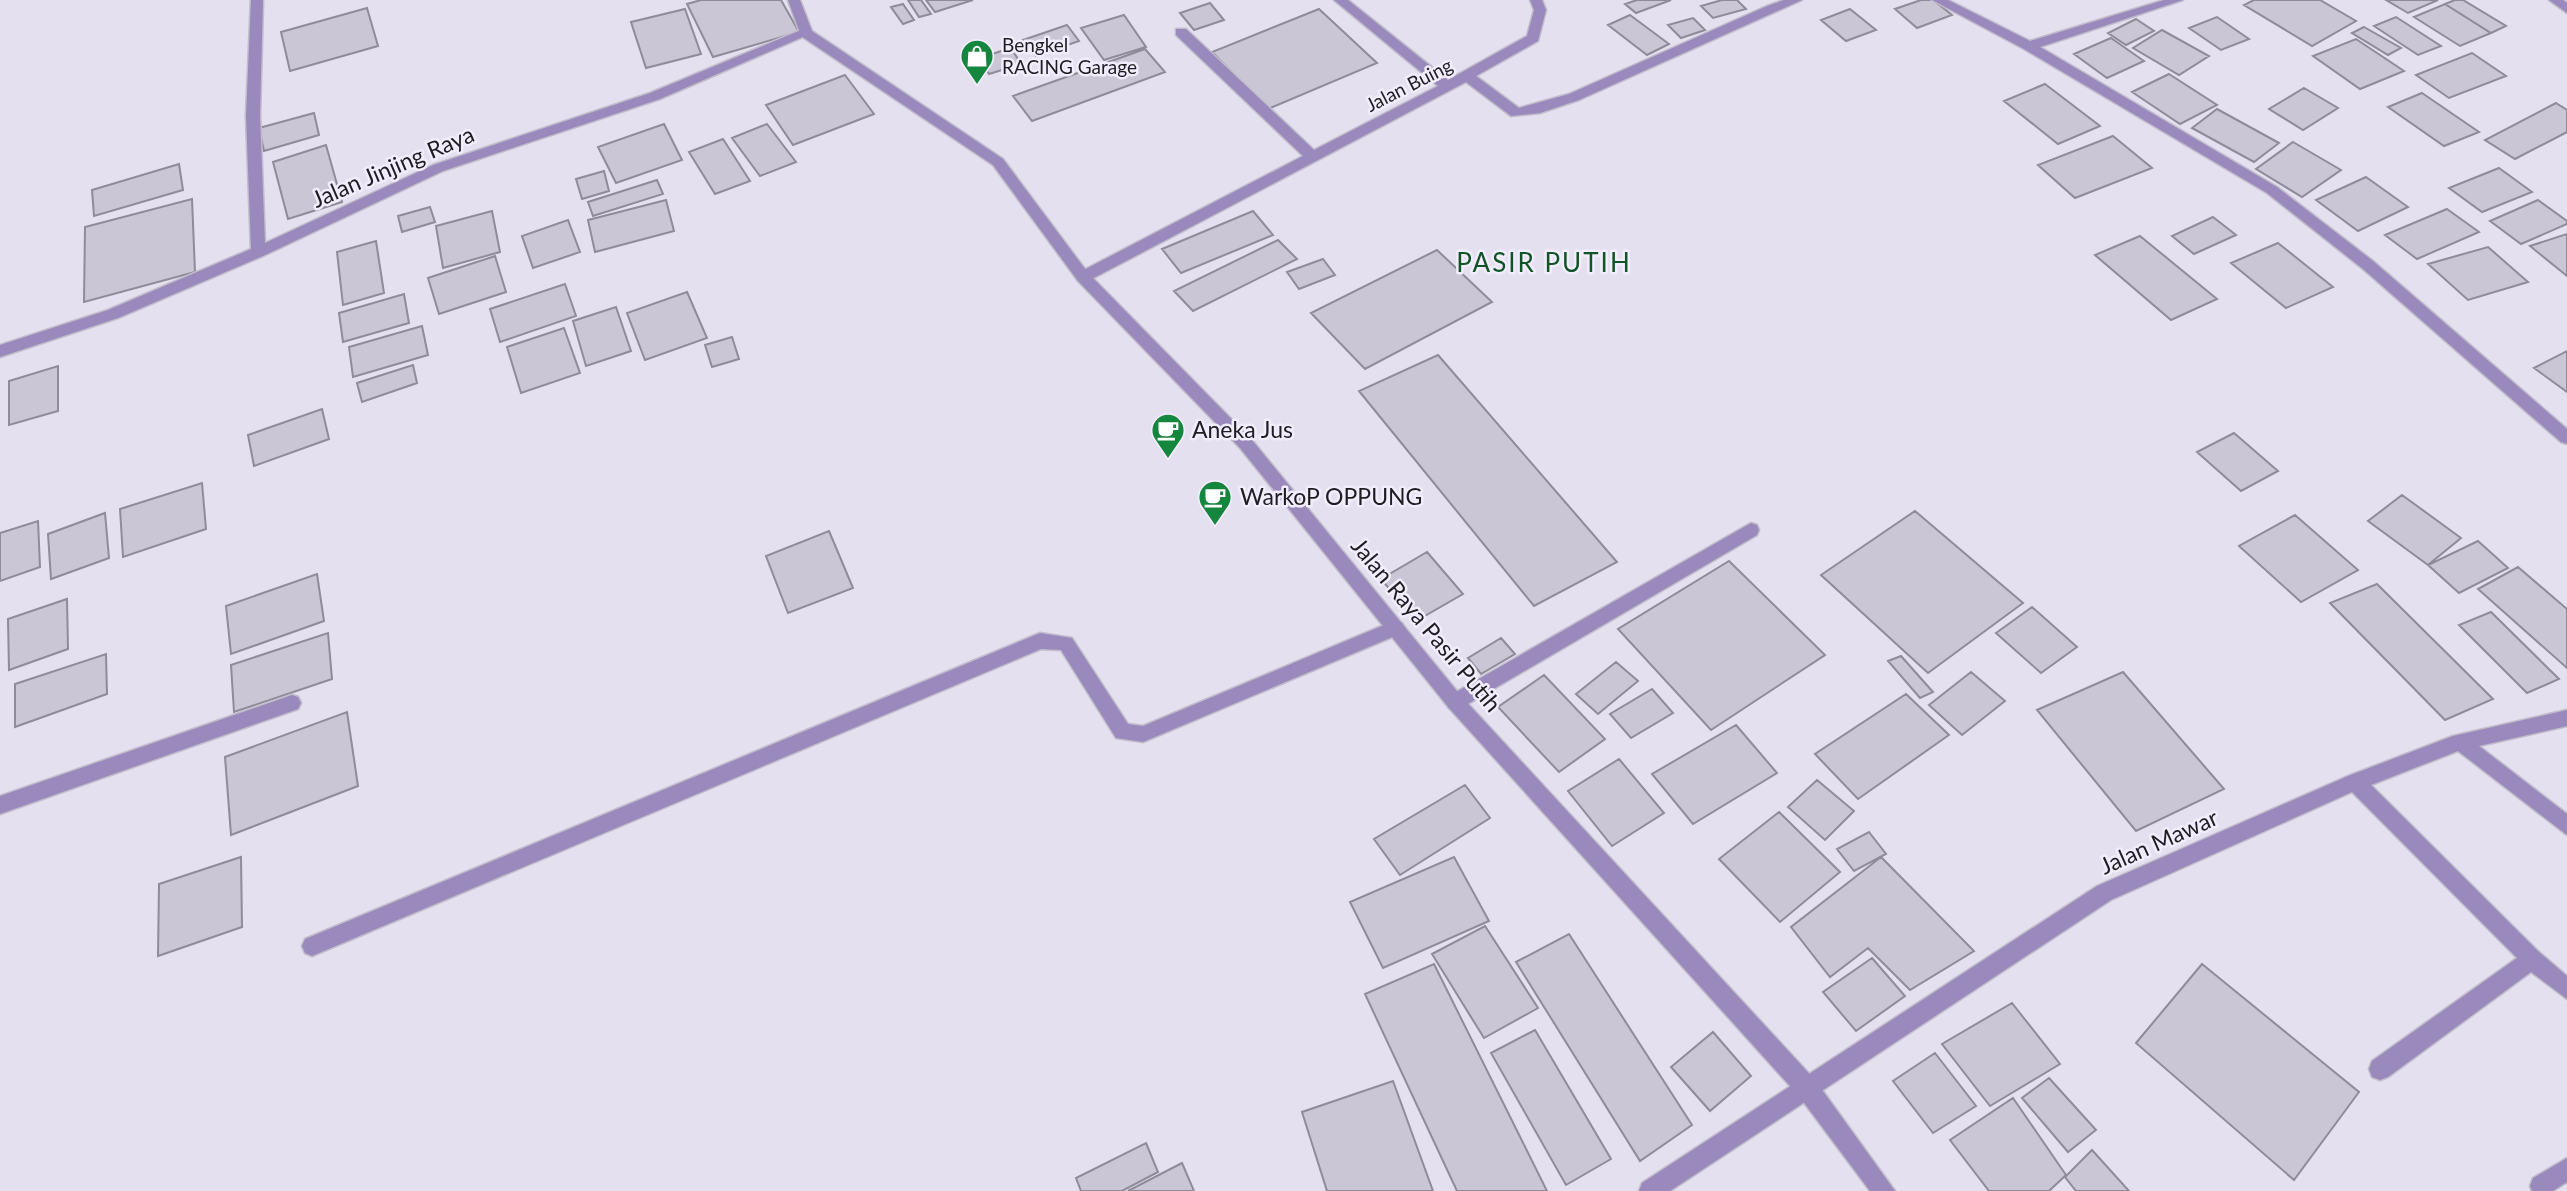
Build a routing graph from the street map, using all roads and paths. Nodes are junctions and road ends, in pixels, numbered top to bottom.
1 (257, 0) edge
2 (794, 0) edge
3 (1339, 0) edge
4 (1536, 0) edge
5 (1796, 0) edge
6 (2177, 0) edge
7 (2555, 0) edge
8 (1940, 1) edge
9 (2567, 9) edge
10 (1181, 32) dead end
11 (806, 33) junction
12 (2029, 46) junction
13 (1467, 76) junction
14 (1447, 86) junction
15 (1312, 157) junction
16 (258, 252) junction
17 (1083, 277) junction
18 (0, 351) edge
19 (2567, 438) edge
20 (1751, 530) dead end
21 (1395, 628) junction
22 (1455, 702) junction
23 (292, 703) dead end
24 (2567, 718) edge
25 (2460, 742) junction
26 (2355, 782) junction
27 (0, 806) edge
28 (2567, 826) edge
29 (312, 946) dead end
30 (2532, 959) junction
31 (2567, 989) edge
32 (2380, 1069) dead end
33 (1807, 1088) junction
34 (2567, 1169) edge
35 (2541, 1186) dead end
36 (1650, 1191) edge
37 (1884, 1191) edge

1 - 16 street
2 - 11 street
3 - 14 street
4 - 13 street
5 - 13 street, Jalan Buing
6 - 12 street
7 - 9 street
8 - 12 street
10 - 15 street
11 - 16 street, Jalan Jinjing Raya
11 - 17 street, Jalan Raya Pasir Putih
12 - 19 street
13 - 14 street, Jalan Buing
14 - 15 street, Jalan Buing
15 - 17 street, Jalan Buing
16 - 18 street, Jalan Jinjing Raya
17 - 21 street, Jalan Raya Pasir Putih
20 - 22 street
21 - 22 street, Jalan Raya Pasir Putih
21 - 29 street
22 - 33 street, Jalan Raya Pasir Putih
23 - 27 street
24 - 25 street, Jalan Mawar
25 - 26 street, Jalan Mawar
25 - 28 street
26 - 30 street
26 - 33 street, Jalan Mawar
30 - 31 street
30 - 32 street
33 - 36 street, Jalan Mawar
33 - 37 street, Jalan Raya Pasir Putih
34 - 35 street

